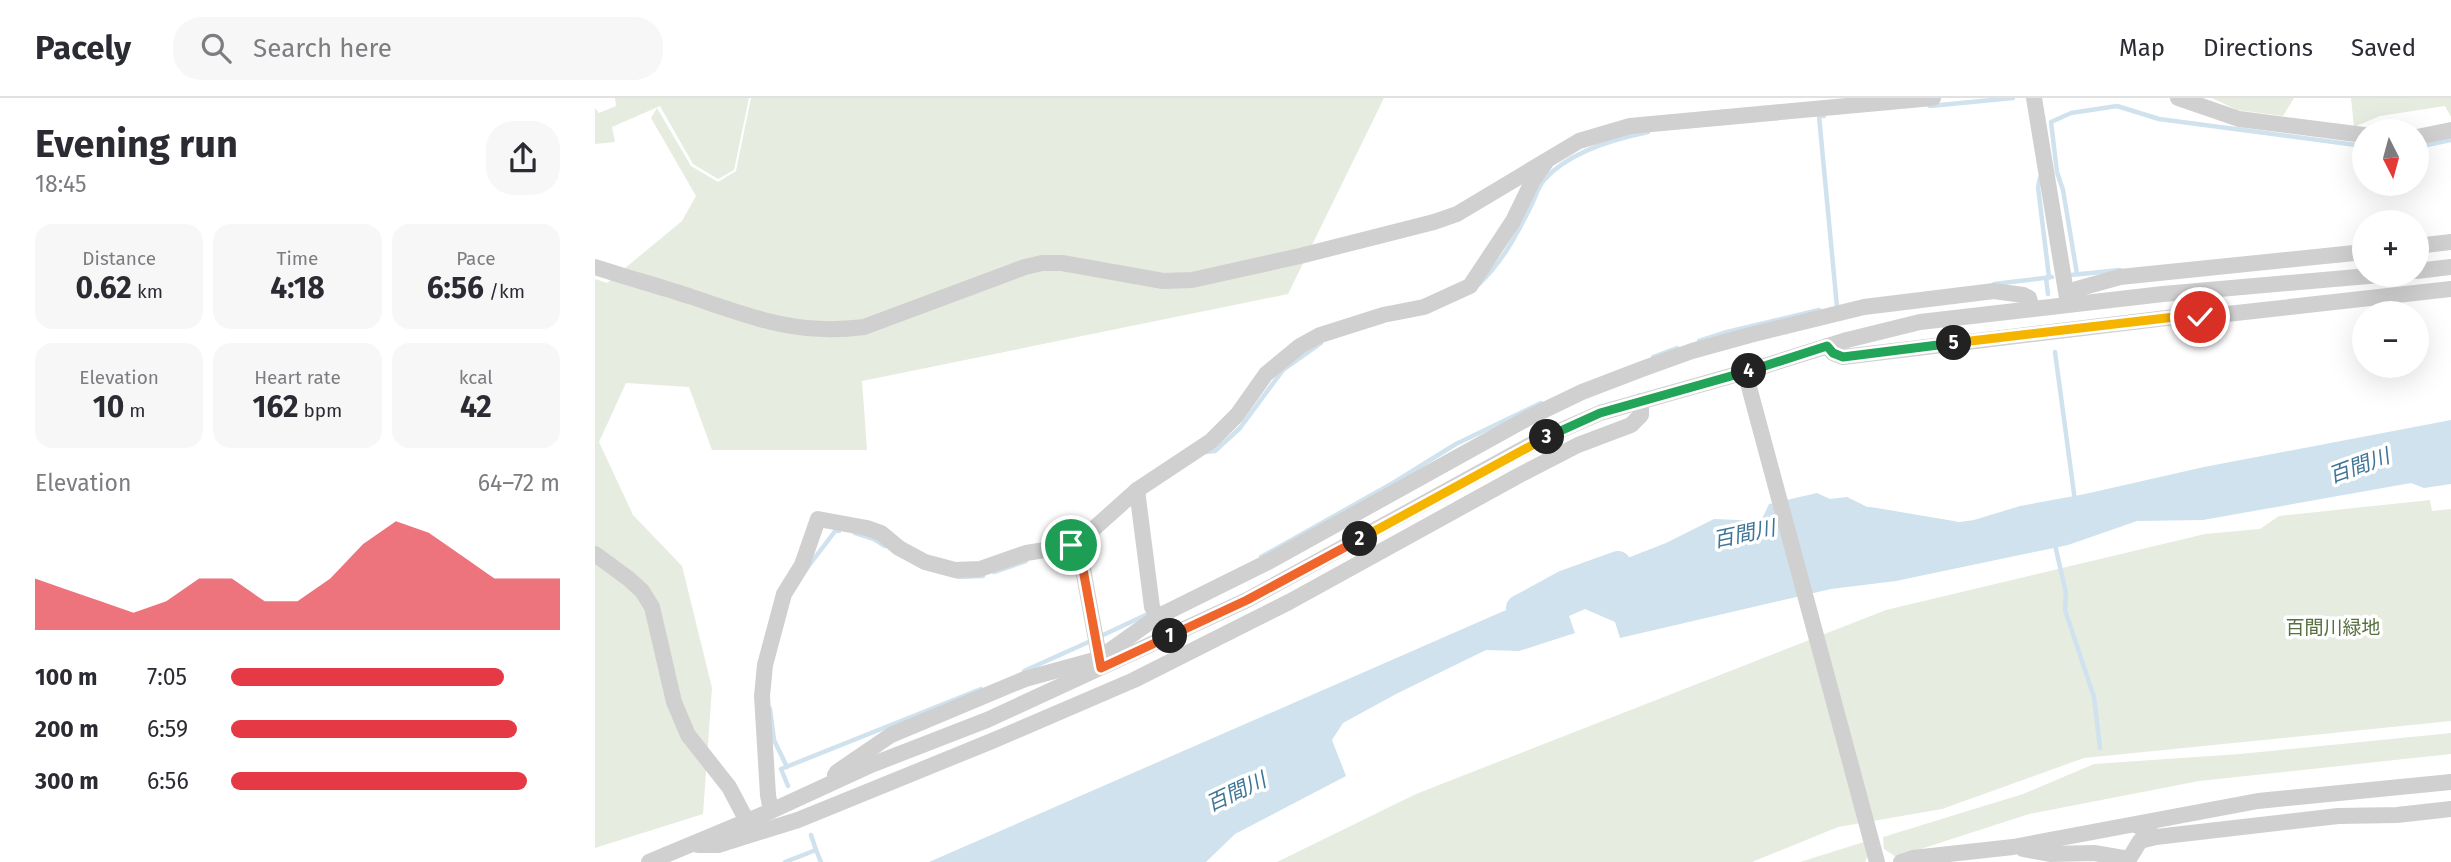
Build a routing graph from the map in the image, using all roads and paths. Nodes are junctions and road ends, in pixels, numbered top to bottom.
1 (1933, 98) edge
2 (2034, 98) edge
3 (2178, 98) edge
4 (2451, 130) edge
5 (2352, 133) edge
6 (2429, 135) edge
7 (1547, 160) junction
8 (2451, 242) edge
9 (2429, 245) edge
10 (2352, 253) edge
11 (595, 267) edge
12 (2451, 267) edge
13 (2429, 270) edge
14 (2352, 277) edge
15 (2451, 289) edge
16 (2067, 301) junction
17 (2032, 309) junction
18 (1827, 346) junction
19 (1745, 372) junction
20 (1641, 401) junction
21 (1137, 490) junction
22 (1078, 542) junction
23 (595, 554) edge
24 (1155, 612) junction
25 (1100, 664) junction
26 (2451, 782) edge
27 (832, 783) junction
28 (2451, 808) edge
29 (771, 811) junction
30 (747, 821) junction
31 (2136, 825) junction
32 (2156, 837) junction
33 (688, 845) junction
34 (2013, 847) junction
35 (1876, 860) edge
36 (2129, 861) edge
37 (651, 862) edge
38 (1901, 862) edge

1 - 7 street
2 - 16 street
3 - 5 street
4 - 6 street
7 - 11 street
7 - 21 street
8 - 9 street
10 - 16 street
12 - 13 street
14 - 16 street
15 - 18 street
16 - 17 street
17 - 18 street
17 - 24 street
18 - 19 street
19 - 20 street
19 - 35 street
20 - 25 street
20 - 33 street
21 - 22 street
21 - 24 street
22 - 25 street
22 - 29 street
23 - 30 street
24 - 25 street
25 - 27 street
25 - 27 street
26 - 31 street
27 - 29 street
28 - 32 street
29 - 30 street
30 - 33 street
31 - 32 street
31 - 34 street
32 - 36 street
33 - 37 street
34 - 36 street
34 - 38 street

